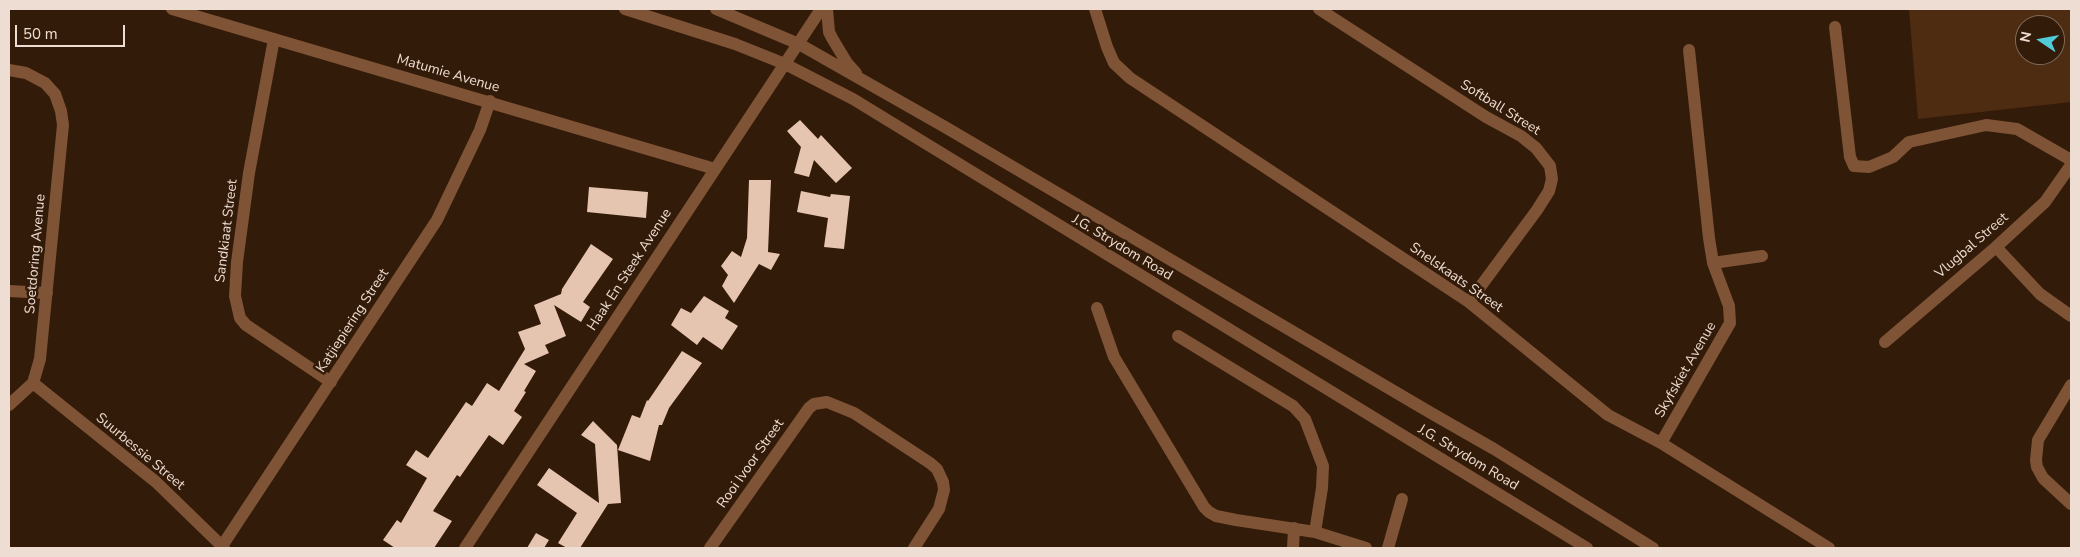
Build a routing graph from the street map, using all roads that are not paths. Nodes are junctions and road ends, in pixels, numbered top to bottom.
1 (172, 9) edge
2 (625, 9) edge
3 (716, 9) edge
4 (821, 9) edge
5 (827, 9) edge
6 (1095, 9) edge
7 (1319, 9) edge
8 (1835, 28) dead end
9 (274, 39) junction
10 (799, 44) junction
11 (1689, 50) dead end
12 (785, 64) junction
13 (9, 70) edge
14 (863, 80) junction
15 (490, 102) junction
16 (2071, 160) edge
17 (2071, 165) edge
18 (715, 168) junction
19 (1996, 247) junction
20 (1762, 256) dead end
21 (1713, 263) junction
22 (9, 290) edge
23 (47, 293) junction
24 (1469, 302) junction
25 (1097, 308) dead end
26 (2071, 316) edge
27 (1178, 336) dead end
28 (1884, 342) dead end
29 (331, 382) junction
30 (33, 383) junction
31 (2071, 385) edge
32 (9, 405) edge
33 (1661, 443) junction
34 (1402, 499) dead end
35 (2071, 504) edge
36 (1294, 528) junction
37 (1315, 532) junction
38 (223, 547) edge
39 (465, 548) edge
40 (710, 548) edge
41 (914, 548) edge
42 (1293, 548) edge
43 (1360, 548) edge
44 (1388, 548) edge
45 (1587, 548) edge
46 (1653, 548) edge
47 (1829, 548) edge

1 - 9 street, Matumie Avenue
2 - 12 street, J.G. Strydom Road
3 - 10 street, J.G. Strydom Road
4 - 10 street, Haak En Steek Avenue
5 - 14 street
6 - 24 street, Snelskaats Street
7 - 24 street, Softball Street
8 - 16 street
9 - 15 street, Matumie Avenue
9 - 29 street, Sandkiaat Street
10 - 12 street, Haak En Steek Avenue
10 - 14 street, J.G. Strydom Road
11 - 21 street
12 - 18 street, Haak En Steek Avenue
12 - 45 street, J.G. Strydom Road
13 - 23 street, Soetdoring Avenue
14 - 46 street, J.G. Strydom Road
15 - 18 street, Matumie Avenue
15 - 29 street, Katjiepiering Street
17 - 19 street, Vlugbal Street
18 - 39 street, Haak En Steek Avenue
19 - 26 street
19 - 28 street, Vlugbal Street
20 - 21 street
21 - 33 street, Skyfskiet Avenue
22 - 23 street
23 - 30 street, Soetdoring Avenue
24 - 33 street, Snelskaats Street
25 - 36 street
27 - 37 street
29 - 38 street, Katjiepiering Street
30 - 32 street
30 - 38 street, Suurbessie Street
31 - 35 street
33 - 47 street, Snelskaats Street
34 - 44 street
36 - 37 street
36 - 42 street
37 - 43 street
40 - 41 street, Rooi Ivoor Street

